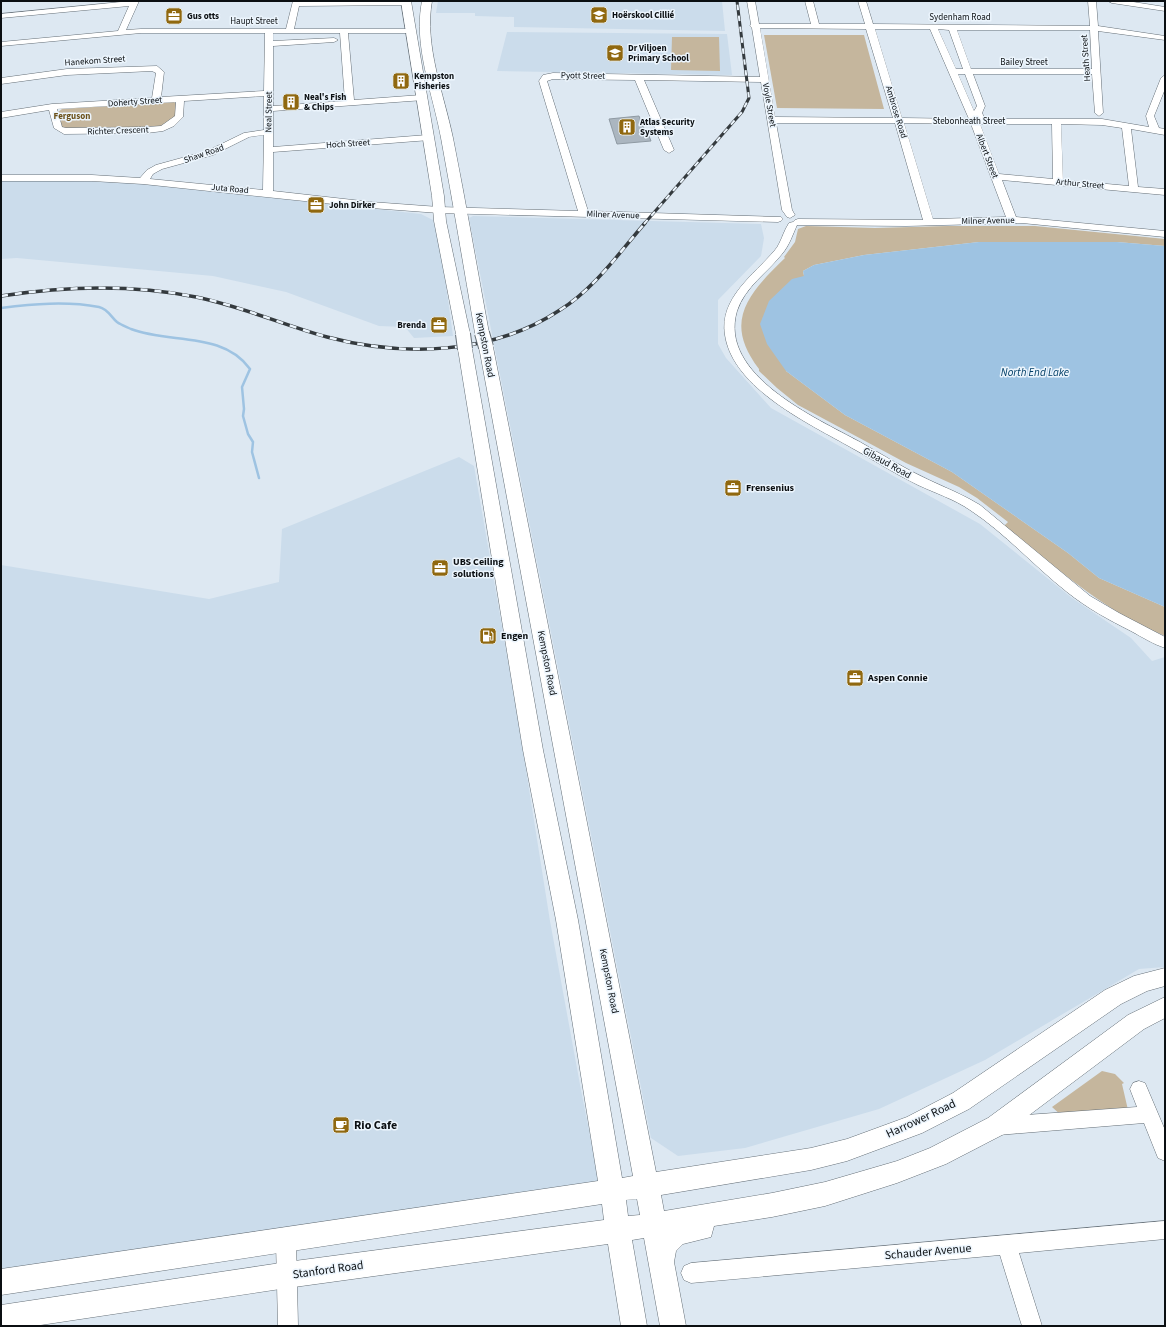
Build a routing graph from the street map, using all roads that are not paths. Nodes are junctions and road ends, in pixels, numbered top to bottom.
1 (427, 1) edge
2 (751, 1) edge
3 (809, 1) edge
4 (862, 1) edge
5 (1092, 1) edge
6 (1112, 1) edge
7 (135, 2) edge
8 (297, 2) edge
9 (406, 2) edge
10 (1165, 9) edge
11 (1, 16) edge
12 (754, 26) junction
13 (816, 27) junction
14 (870, 30) junction
15 (935, 30) junction
16 (953, 30) junction
17 (269, 31) junction
18 (288, 31) junction
19 (411, 31) junction
20 (1094, 31) junction
21 (121, 32) junction
22 (344, 35) junction
23 (1165, 38) edge
24 (1, 44) edge
25 (269, 44) junction
26 (1165, 44) edge
27 (952, 71) junction
28 (967, 71) junction
29 (1097, 72) junction
30 (638, 77) junction
31 (1165, 78) edge
32 (765, 80) junction
33 (1, 81) edge
34 (269, 93) junction
35 (421, 98) junction
36 (180, 99) junction
37 (156, 100) junction
38 (350, 102) junction
39 (52, 108) junction
40 (270, 109) junction
41 (896, 112) junction
42 (1099, 114) junction
43 (1, 116) edge
44 (976, 117) junction
45 (1074, 118) junction
46 (772, 120) junction
47 (899, 121) junction
48 (1151, 121) junction
49 (1056, 122) junction
50 (1165, 123) edge
51 (1126, 125) junction
52 (1155, 130) junction
53 (268, 132) junction
54 (1165, 132) edge
55 (428, 138) junction
56 (269, 150) junction
57 (669, 150) dead end
58 (996, 177) junction
59 (1, 178) edge
60 (143, 181) junction
61 (1058, 182) junction
62 (1134, 190) junction
63 (268, 192) junction
64 (1165, 192) edge
65 (439, 210) junction
66 (459, 211) junction
67 (584, 214) junction
68 (788, 220) junction
69 (1012, 220) junction
70 (929, 222) junction
71 (1165, 234) edge
72 (1165, 643) edge
73 (1165, 977) edge
74 (1165, 1007) edge
75 (1139, 1088) dead end
76 (1150, 1114) junction
77 (996, 1126) junction
78 (1165, 1152) edge
79 (647, 1185) junction
80 (612, 1191) junction
81 (772, 1205) junction
82 (654, 1224) junction
83 (619, 1230) junction
84 (1165, 1230) edge
85 (286, 1241) junction
86 (1007, 1245) junction
87 (662, 1262) junction
88 (692, 1273) dead end
89 (287, 1275) junction
90 (1, 1282) edge
91 (1, 1318) edge
92 (288, 1326) edge
93 (634, 1326) edge
94 (673, 1326) edge
95 (1032, 1326) edge

1 - 66 main road, Kempston Road
2 - 12 street, Voyle Street
3 - 13 street
4 - 14 street, Ambrose Road
5 - 20 street, Heath Street
6 - 10 street
7 - 11 street
7 - 21 street
8 - 9 street
8 - 18 street
9 - 19 main road, Kempston Road
12 - 13 street, Sydenham Road
12 - 32 street, Voyle Street
13 - 14 street, Sydenham Road
14 - 15 street, Sydenham Road
14 - 41 street, Ambrose Road
15 - 16 street, Sydenham Road
15 - 27 street, Albert Street
16 - 20 street, Sydenham Road
16 - 28 street, Albert Street
17 - 18 street, Haupt Street
17 - 21 street, Haupt Street
17 - 25 street, Neal Street
18 - 22 street, Haupt Street
19 - 22 street, Haupt Street
19 - 35 main road, Kempston Road
20 - 23 street, Sydenham Road
20 - 26 street, Sydenham Road
20 - 29 street, Heath Street
21 - 24 street, Haupt Street
22 - 25 street
22 - 38 street
25 - 34 street, Neal Street
27 - 28 street, Bailey Street
27 - 44 street, Albert Street
28 - 29 street, Bailey Street
28 - 44 street, Albert Street
29 - 42 street, Heath Street
30 - 32 street, Pyott Street
30 - 57 street
30 - 67 street, Pyott Street
31 - 48 street
32 - 46 street, Voyle Street
33 - 37 street, Hanekom Street
34 - 36 street, Doherty Street
34 - 40 street, Neal Street
35 - 38 street
35 - 55 main road, Kempston Road
36 - 37 street, Doherty Street
36 - 39 street, Richter Crescent
37 - 39 street, Doherty Street
38 - 40 street
39 - 43 street, Doherty Street
40 - 53 street, Neal Street
41 - 44 street, Stebonheath Street
41 - 47 street, Ambrose Road
42 - 45 street, Stebonheath Street
42 - 48 street, Stebonheath Street
44 - 45 street, Stebonheath Street
44 - 47 street, Stebonheath Street
44 - 49 street, Stebonheath Street
44 - 58 street, Albert Street
45 - 49 street, Stebonheath Street
45 - 51 street, Stebonheath Street
46 - 47 street, Stebonheath Street
46 - 68 street, Voyle Street
47 - 70 street, Ambrose Road
48 - 50 street, Stebonheath Street
48 - 52 street
49 - 61 street
51 - 52 street, Stebonheath Street
51 - 62 street
52 - 54 street, Stebonheath Street
53 - 56 street, Neal Street
53 - 60 street, Shaw Road
55 - 56 street, Hoch Street
55 - 65 main road, Kempston Road
56 - 63 street, Neal Street
58 - 61 street, Arthur Street
58 - 69 street, Albert Street
59 - 60 street, Juta Road
60 - 63 street, Juta Road
61 - 62 street, Arthur Street
62 - 64 street, Arthur Street
63 - 65 street, Juta Road
65 - 66 street, Juta Road
65 - 80 main road, Kempston Road
66 - 67 street, Milner Avenue
66 - 79 main road, Kempston Road
67 - 68 street, Milner Avenue
68 - 70 street, Milner Avenue
68 - 72 street, Gibaud Road
69 - 70 street, Milner Avenue
69 - 71 street, Milner Avenue
73 - 79 main road, Harrower Road
74 - 77 main road
75 - 76 street
76 - 77 street
76 - 78 street
77 - 81 main road
79 - 80 main road
79 - 82 main road, Kempston Road
80 - 83 main road, Kempston Road
80 - 85 main road
81 - 82 main road
81 - 87 main road
82 - 83 main road, Stanford Road
82 - 87 main road, Kempston Road
83 - 89 main road, Stanford Road
83 - 93 main road, Kempston Road
84 - 86 street, Schauder Avenue
85 - 89 street
85 - 90 main road
86 - 88 street, Schauder Avenue
86 - 95 street
87 - 94 main road, Kempston Road
89 - 91 main road, Stanford Road
89 - 92 street

